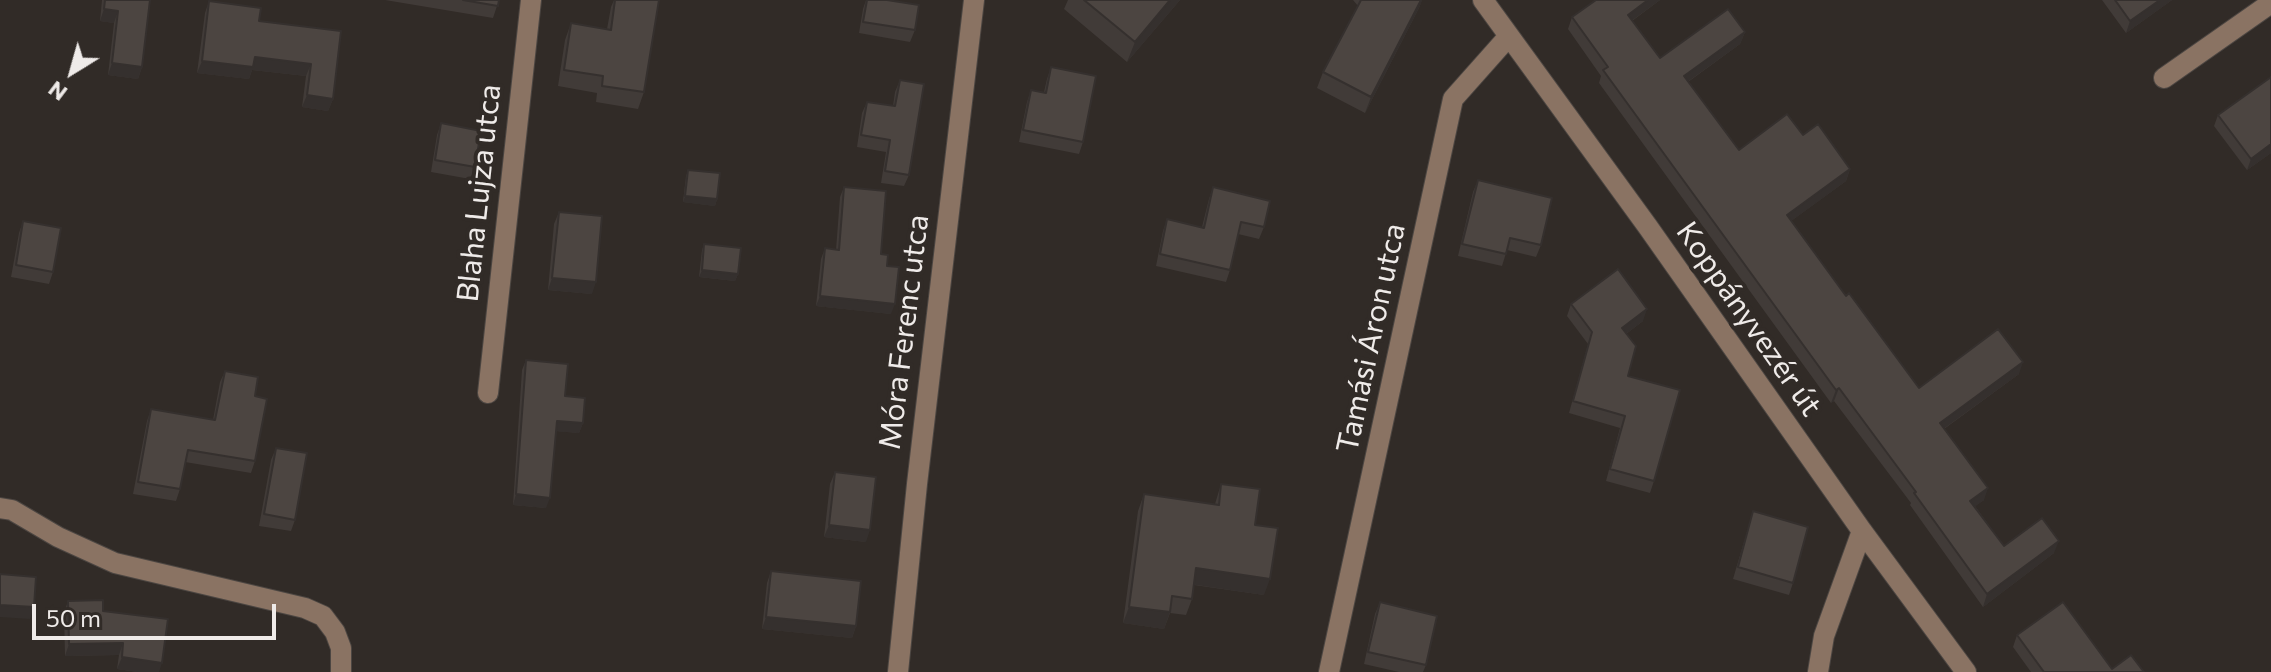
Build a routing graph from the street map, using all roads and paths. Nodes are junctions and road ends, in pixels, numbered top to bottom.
1 (531, 0) edge
2 (974, 0) edge
3 (1483, 0) edge
4 (2271, 3) edge
5 (1509, 36) junction
6 (2164, 78) dead end
7 (488, 393) dead end
8 (0, 508) edge
9 (1862, 531) junction
10 (341, 672) edge
11 (898, 672) edge
12 (1329, 672) edge
13 (1818, 672) edge
14 (1966, 672) edge

1 - 7 street, Blaha Lujza utca
2 - 11 street, Móra Ferenc utca
3 - 5 street, Koppányvezér út
4 - 6 street
5 - 9 street, Koppányvezér út
5 - 12 street, Tamási Áron utca
8 - 10 street
9 - 13 street
9 - 14 street, Koppányvezér út

